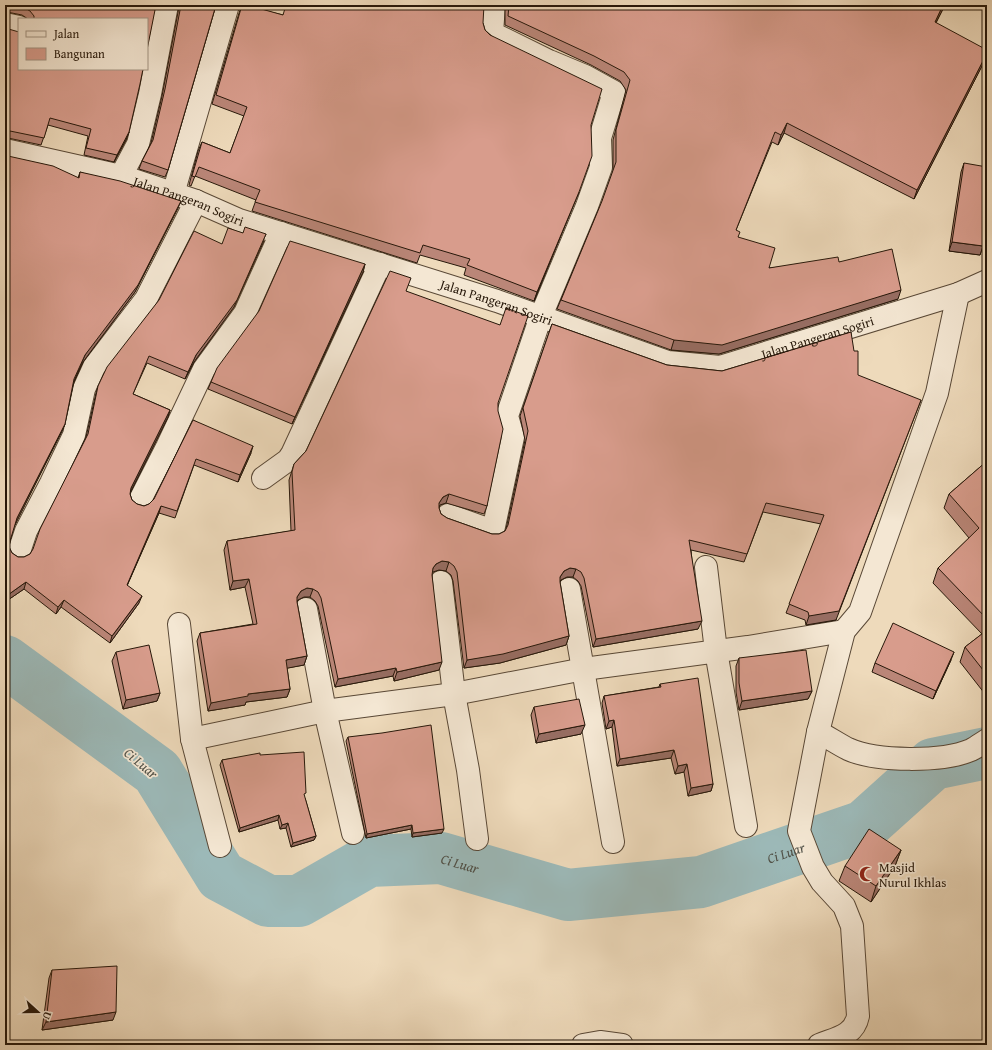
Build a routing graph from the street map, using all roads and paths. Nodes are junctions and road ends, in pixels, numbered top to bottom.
1 (167, 5) edge
2 (228, 5) edge
3 (494, 5) edge
4 (5, 24) edge
5 (18, 27) edge
6 (152, 50) edge
7 (5, 150) edge
8 (121, 176) junction
9 (172, 194) junction
10 (196, 201) junction
11 (281, 233) junction
12 (380, 264) junction
13 (987, 281) edge
14 (958, 294) junction
15 (541, 316) junction
16 (263, 478) dead end
17 (140, 500) dead end
18 (448, 515) dead end
19 (19, 552) dead end
20 (706, 567) dead end
21 (442, 582) dead end
22 (569, 589) dead end
23 (306, 609) dead end
24 (179, 624) dead end
25 (844, 631) junction
26 (716, 651) junction
27 (584, 669) junction
28 (454, 694) junction
29 (324, 711) junction
30 (818, 732) junction
31 (192, 739) junction
32 (987, 740) edge
33 (746, 826) dead end
34 (353, 833) dead end
35 (477, 839) dead end
36 (613, 842) dead end
37 (220, 846) dead end
38 (583, 1045) edge
39 (622, 1045) edge
40 (819, 1045) edge

1 - 6 street
2 - 9 street
3 - 15 street
4 - 5 street
6 - 8 street
7 - 8 street, Jalan Pangeran Sogiri
8 - 9 street, Jalan Pangeran Sogiri
9 - 10 street, Jalan Pangeran Sogiri
10 - 11 street, Jalan Pangeran Sogiri
10 - 19 street
11 - 12 street, Jalan Pangeran Sogiri
11 - 17 street
12 - 15 street, Jalan Pangeran Sogiri
12 - 16 street
13 - 14 street, Jalan Pangeran Sogiri
14 - 15 street, Jalan Pangeran Sogiri
14 - 25 street
15 - 18 street
20 - 26 street
21 - 28 street
22 - 27 street
23 - 29 street
24 - 31 street
25 - 26 street
25 - 30 street
26 - 27 street
26 - 33 street
27 - 28 street
27 - 36 street
28 - 29 street
28 - 35 street
29 - 31 street
29 - 34 street
30 - 32 street
30 - 40 street
31 - 37 street
38 - 39 street

